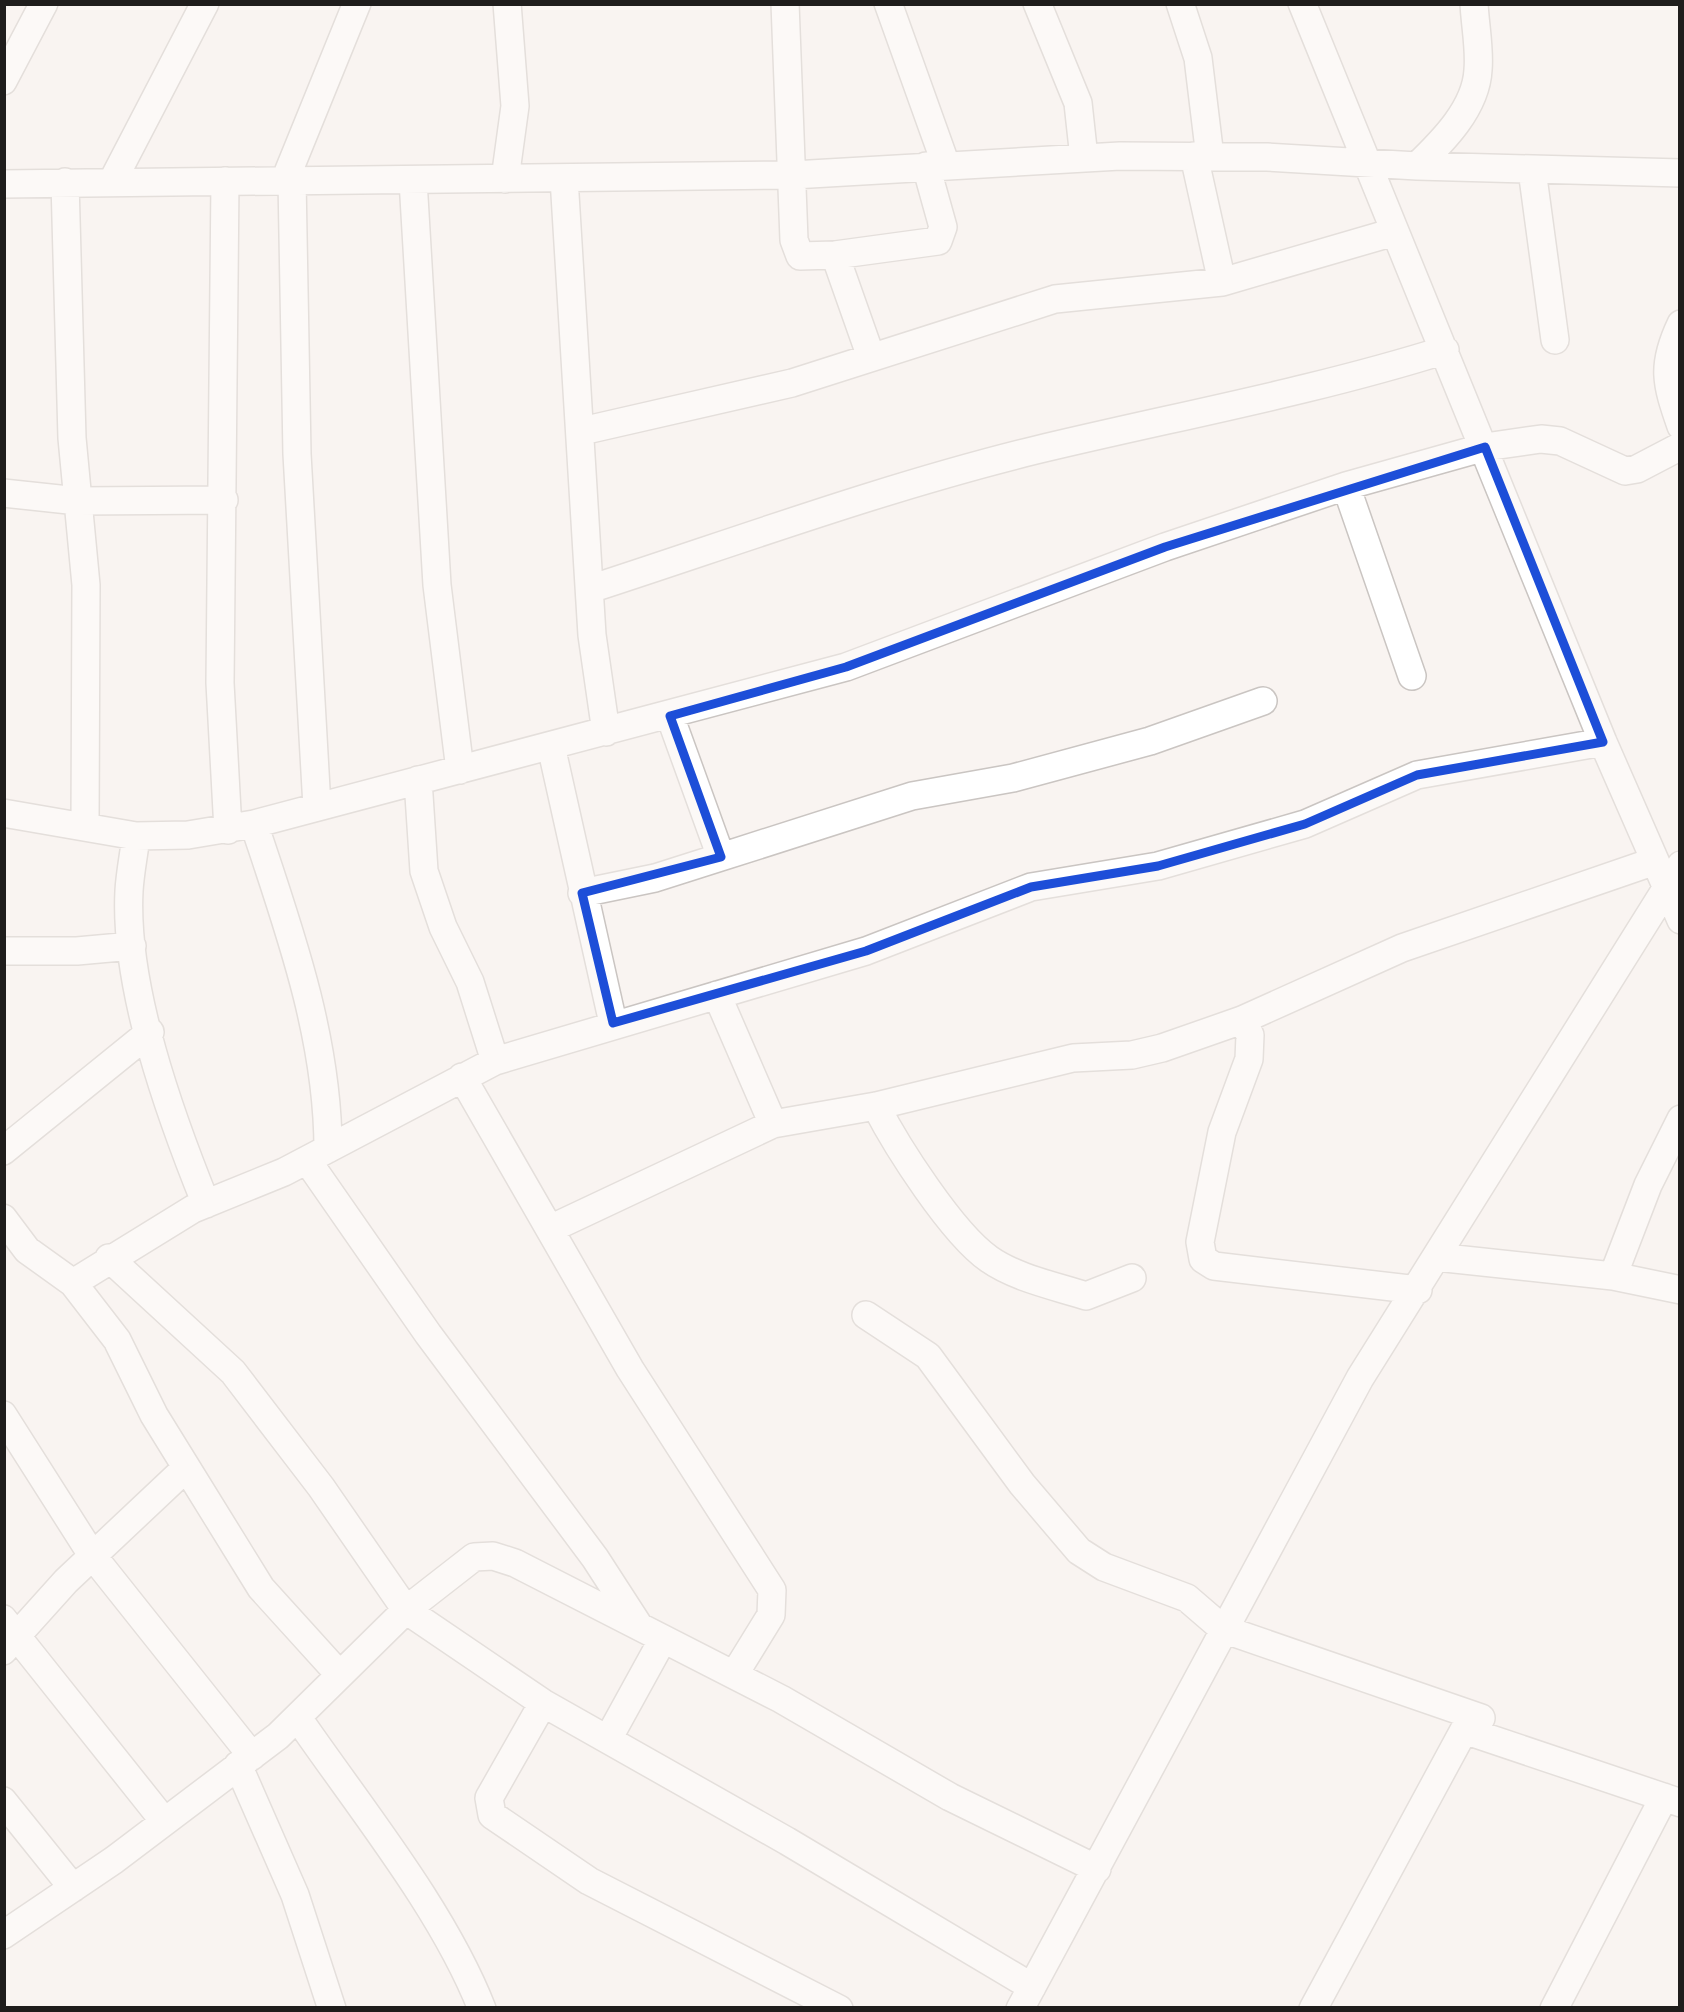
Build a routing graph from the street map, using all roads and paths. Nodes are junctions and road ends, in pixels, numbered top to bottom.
1 (44, 3) edge
2 (205, 3) edge
3 (357, 3) edge
4 (507, 3) edge
5 (785, 3) edge
6 (888, 3) edge
7 (1037, 3) edge
8 (1180, 3) edge
9 (1301, 3) edge
10 (1474, 3) edge
11 (3, 81) edge
12 (1202, 156) junction
13 (1084, 158) junction
14 (1367, 162) junction
15 (936, 166) junction
16 (1417, 166) junction
17 (1532, 170) junction
18 (1681, 173) edge
19 (793, 175) junction
20 (564, 178) junction
21 (505, 179) junction
22 (289, 180) junction
23 (413, 180) junction
24 (225, 181) junction
25 (65, 182) junction
26 (112, 182) junction
27 (3, 184) edge
28 (1394, 232) junction
29 (835, 255) junction
30 (1222, 282) junction
31 (1681, 324) edge
32 (1556, 340) dead end
33 (1445, 350) junction
34 (872, 357) junction
35 (1681, 426) edge
36 (582, 431) junction
37 (1681, 446) edge
38 (1485, 447) junction
39 (1346, 486) junction
40 (3, 494) edge
41 (224, 500) junction
42 (78, 501) junction
43 (590, 589) junction
44 (1412, 676) dead end
45 (1263, 701) dead end
46 (670, 716) junction
47 (606, 732) junction
48 (1603, 742) junction
49 (551, 746) junction
50 (460, 770) junction
51 (418, 780) junction
52 (316, 807) junction
53 (3, 813) edge
54 (85, 825) junction
55 (241, 827) junction
56 (136, 836) junction
57 (721, 857) junction
58 (1668, 872) edge
59 (582, 893) junction
60 (1681, 920) edge
61 (132, 946) junction
62 (3, 951) edge
63 (717, 995) junction
64 (1242, 1020) junction
65 (613, 1024) junction
66 (150, 1032) junction
67 (495, 1061) junction
68 (462, 1078) junction
69 (876, 1106) junction
70 (1681, 1119) edge
71 (773, 1124) junction
72 (3, 1151) edge
73 (317, 1155) junction
74 (206, 1204) junction
75 (3, 1218) edge
76 (550, 1229) junction
77 (15, 1256) edge
78 (1436, 1257) junction
79 (109, 1258) junction
80 (1613, 1276) junction
81 (1132, 1279) dead end
82 (73, 1283) junction
83 (1418, 1290) junction
84 (1681, 1290) edge
85 (866, 1315) dead end
86 (3, 1415) edge
87 (186, 1468) junction
88 (92, 1555) junction
89 (406, 1610) junction
90 (1223, 1629) junction
91 (651, 1633) junction
92 (7, 1635) edge
93 (338, 1673) junction
94 (734, 1676) junction
95 (543, 1703) junction
96 (298, 1718) junction
97 (1481, 1718) dead end
98 (608, 1739) junction
99 (245, 1761) junction
100 (1673, 1800) edge
101 (3, 1801) edge
102 (164, 1821) junction
103 (1097, 1869) junction
104 (73, 1888) junction
105 (3, 1935) edge
106 (1026, 1998) edge
107 (332, 2009) edge
108 (482, 2009) edge
109 (839, 2009) edge
110 (1313, 2009) edge
111 (1554, 2009) edge

1 - 11 street
2 - 26 street
3 - 22 street
4 - 21 street
5 - 19 street
6 - 15 street
7 - 13 street
8 - 12 street
9 - 14 street
10 - 16 street
12 - 13 street
12 - 14 street
12 - 30 street
13 - 15 street
14 - 16 street
14 - 28 street
15 - 19 street
15 - 29 street
16 - 17 street
17 - 18 street
17 - 32 street
19 - 20 street
19 - 29 street
20 - 21 street
20 - 36 street
21 - 23 street
22 - 23 street
22 - 24 street
22 - 52 street
23 - 50 street
24 - 26 street
24 - 41 street
25 - 26 street
25 - 27 street
25 - 42 street
28 - 30 street
28 - 33 street
29 - 34 street
30 - 34 street
31 - 35 street
33 - 38 street
33 - 43 street
34 - 36 street
36 - 43 street
37 - 38 street
38 - 39 street
38 - 48 street
39 - 44 street
39 - 46 street
40 - 42 street
41 - 42 street
41 - 55 street
42 - 54 street
43 - 47 street
45 - 57 street
46 - 47 street
46 - 57 street
47 - 49 street
48 - 58 street
48 - 63 street
49 - 50 street
49 - 59 street
50 - 51 street
51 - 52 street
51 - 67 street
52 - 55 street
53 - 54 street
54 - 56 street
55 - 56 street
55 - 73 street
56 - 61 street
57 - 59 street
58 - 60 street
58 - 64 street
58 - 78 street
59 - 65 street
61 - 62 street
61 - 66 street
63 - 65 street
63 - 71 street
64 - 69 street
64 - 83 street
65 - 67 street
66 - 72 street
66 - 74 street
67 - 68 street
68 - 73 street
68 - 76 street
69 - 71 street
69 - 81 street
70 - 80 street
71 - 76 street
73 - 74 street
73 - 91 street
74 - 79 street
75 - 77 street
76 - 94 street
77 - 82 street
78 - 80 street
78 - 83 street
79 - 82 street
79 - 89 street
80 - 84 street
82 - 87 street
83 - 90 street
85 - 90 street
86 - 88 street
87 - 88 street
87 - 93 street
88 - 92 street
88 - 99 street
89 - 91 street
89 - 93 street
89 - 95 street
90 - 97 street
90 - 103 street
91 - 94 street
91 - 98 street
92 - 102 street
93 - 96 street
94 - 103 street
95 - 98 street
95 - 109 street
96 - 99 street
96 - 108 street
98 - 106 street
99 - 102 street
99 - 107 street
100 - 110 street
100 - 111 street
101 - 104 street
102 - 104 street
103 - 106 street
104 - 105 street

